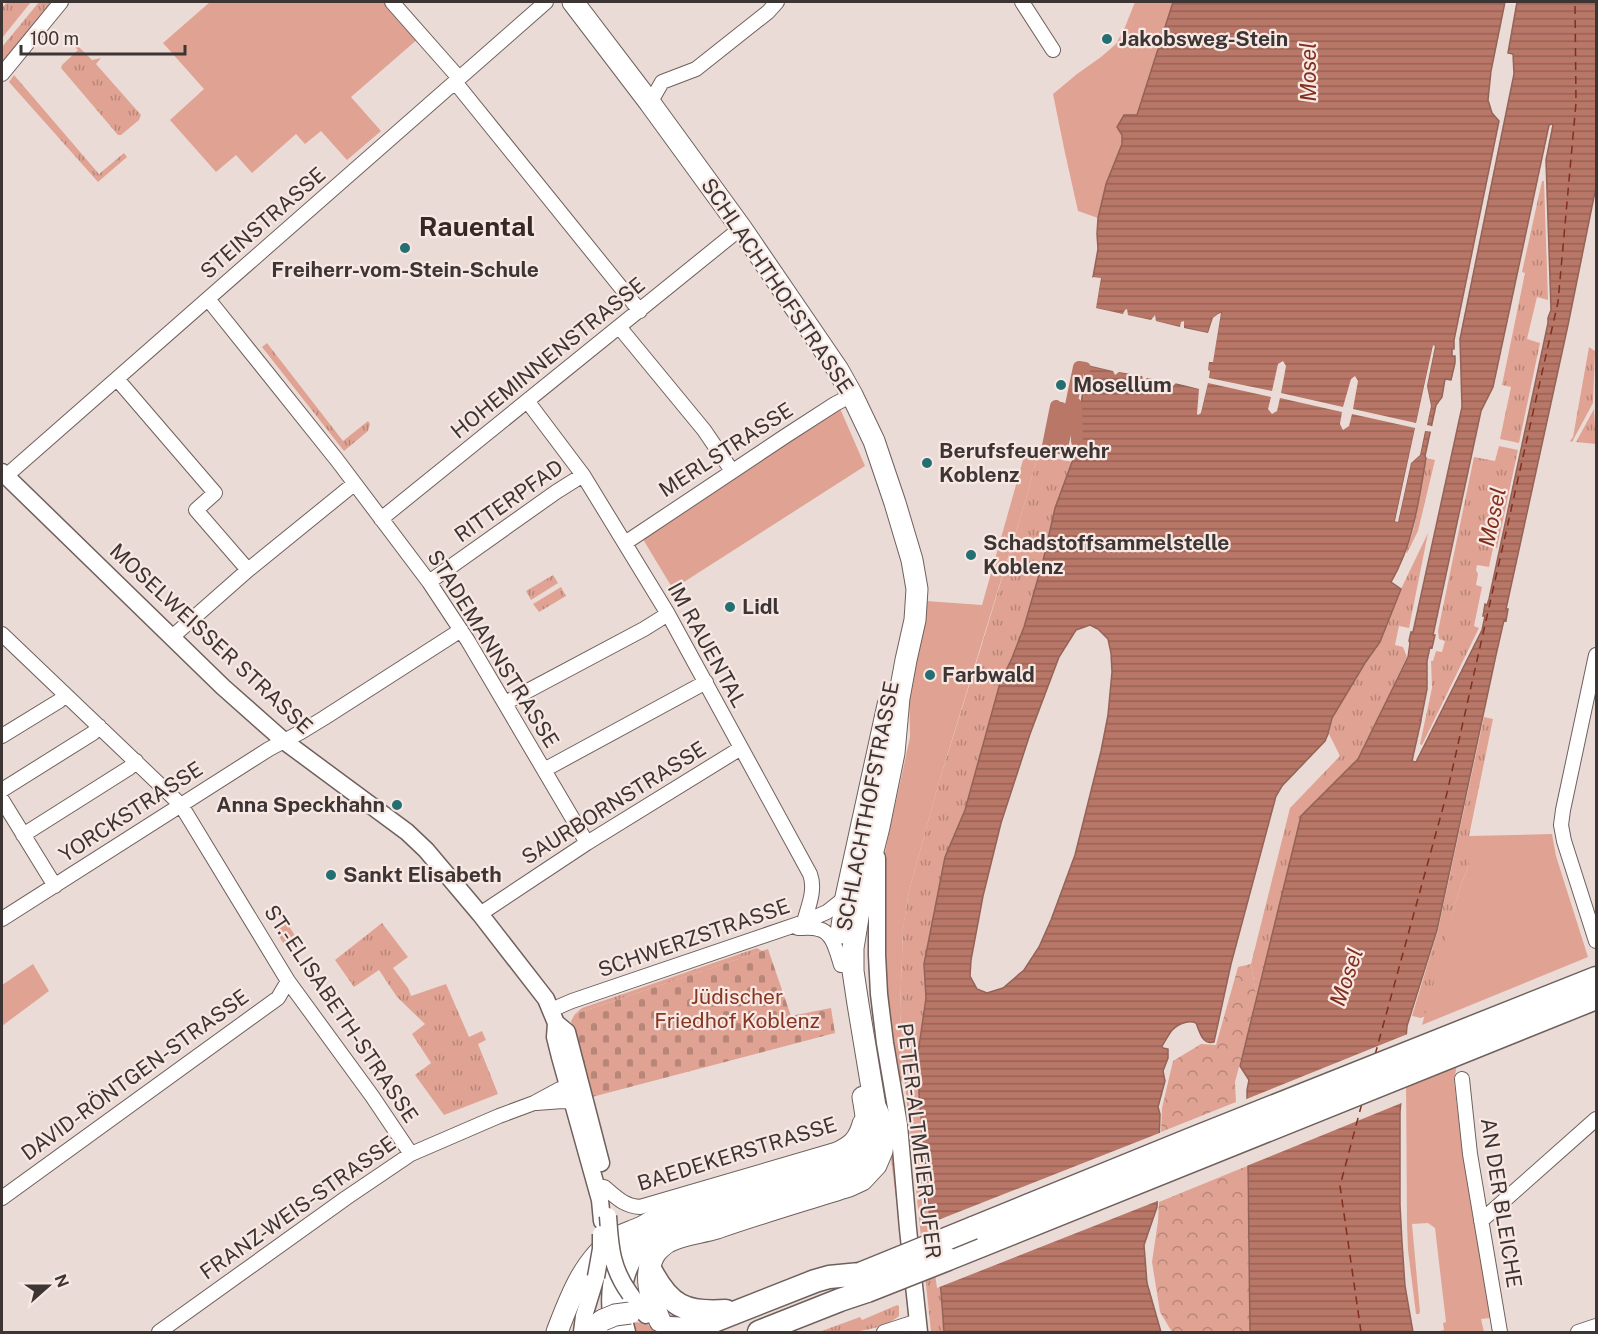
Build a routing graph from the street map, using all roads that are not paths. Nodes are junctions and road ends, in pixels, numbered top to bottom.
1 (61, 2) edge
2 (392, 2) edge
3 (546, 2) edge
4 (573, 2) edge
5 (772, 2) edge
6 (1022, 2) edge
7 (1053, 50) dead end
8 (2, 74) edge
9 (457, 80) junction
10 (650, 104) junction
11 (741, 228) junction
12 (208, 299) junction
13 (640, 311) junction
14 (620, 328) junction
15 (117, 379) junction
16 (852, 395) junction
17 (528, 402) junction
18 (732, 471) junction
19 (4, 474) edge
20 (583, 475) junction
21 (354, 484) junction
22 (381, 519) junction
23 (625, 543) junction
24 (248, 570) junction
25 (429, 582) junction
26 (916, 601) junction
27 (668, 614) junction
28 (461, 630) junction
29 (2, 634) edge
30 (172, 637) junction
31 (1596, 655) edge
32 (706, 682) junction
33 (65, 694) junction
34 (505, 703) junction
35 (99, 726) junction
36 (2, 736) edge
37 (284, 741) junction
38 (741, 748) junction
39 (136, 761) junction
40 (544, 770) junction
41 (2, 790) edge
42 (2, 800) edge
43 (181, 805) junction
44 (879, 827) junction
45 (23, 835) junction
46 (587, 843) junction
47 (55, 886) junction
48 (846, 897) junction
49 (480, 914) junction
50 (2, 919) edge
51 (804, 922) junction
52 (856, 926) junction
53 (790, 927) junction
54 (1596, 941) edge
55 (876, 955) junction
56 (841, 965) junction
57 (1596, 978) edge
58 (288, 981) junction
59 (1596, 998) edge
60 (553, 1017) junction
61 (1462, 1079) dead end
62 (575, 1094) junction
63 (870, 1106) junction
64 (1596, 1119) edge
65 (411, 1154) junction
66 (604, 1186) junction
67 (2, 1198) edge
68 (605, 1218) junction
69 (1481, 1221) junction
70 (641, 1265) junction
71 (598, 1275) junction
72 (864, 1283) junction
73 (837, 1293) junction
74 (743, 1310) junction
75 (648, 1320) edge
76 (1596, 1326) edge
77 (594, 1327) edge
78 (918, 1327) edge
79 (802, 1330) edge
80 (159, 1332) edge
81 (557, 1332) edge
82 (574, 1332) edge
83 (719, 1332) edge
84 (759, 1332) edge
85 (884, 1332) edge
86 (1500, 1332) edge
87 (1578, 1332) edge

1 - 8 street
2 - 9 street
3 - 9 street, STEINSTRASSE
4 - 10 main road, SCHLACHTHOFSTRASSE
5 - 10 street
6 - 7 street
9 - 12 street, STEINSTRASSE
9 - 13 street
10 - 11 main road, SCHLACHTHOFSTRASSE
11 - 13 street, HOHEMINNENSTRASSE
11 - 16 main road, SCHLACHTHOFSTRASSE
12 - 15 street, STEINSTRASSE
12 - 21 street, STADEMANNSTRASSE
13 - 14 street, HOHEMINNENSTRASSE
14 - 17 street, HOHEMINNENSTRASSE
14 - 18 street
15 - 19 street, STEINSTRASSE
15 - 24 street
16 - 18 street, MERLSTRASSE
16 - 26 main road, SCHLACHTHOFSTRASSE
17 - 20 street, IM RAUENTAL
17 - 22 street, HOHEMINNENSTRASSE
18 - 23 street, MERLSTRASSE
19 - 30 street, MOSELWEISSER STRASSE
20 - 23 street, IM RAUENTAL
20 - 25 street, RITTERPFAD
21 - 22 street, STADEMANNSTRASSE
21 - 24 street
22 - 25 street, STADEMANNSTRASSE
23 - 27 street, IM RAUENTAL
24 - 30 street
25 - 28 street, STADEMANNSTRASSE
26 - 44 main road, SCHLACHTHOFSTRASSE
26 - 48 main road, SCHLACHTHOFSTRASSE
27 - 32 street, IM RAUENTAL
27 - 34 street
28 - 34 street, STADEMANNSTRASSE
28 - 37 street, YORCKSTRASSE
29 - 33 street, ST.-ELISABETH-STRASSE
30 - 37 street, MOSELWEISSER STRASSE
31 - 54 street
32 - 38 street, IM RAUENTAL
32 - 40 street
33 - 35 street, ST.-ELISABETH-STRASSE
33 - 36 street
34 - 40 street, STADEMANNSTRASSE
35 - 39 street, ST.-ELISABETH-STRASSE
35 - 41 street
37 - 43 street, YORCKSTRASSE
37 - 49 street, MOSELWEISSER STRASSE
38 - 46 street, SAURBORNSTRASSE
38 - 51 street, IM RAUENTAL
39 - 43 street, ST.-ELISABETH-STRASSE
39 - 45 street
40 - 46 street, STADEMANNSTRASSE
42 - 45 street
43 - 47 street, YORCKSTRASSE
43 - 58 street, ST.-ELISABETH-STRASSE
44 - 52 main road, SCHLACHTHOFSTRASSE
44 - 55 street, PETER-ALTMEIER-UFER
45 - 47 street
46 - 49 street, SAURBORNSTRASSE
47 - 50 street, YORCKSTRASSE
48 - 51 street, SCHWERZSTRASSE
48 - 52 street
48 - 56 main road, SCHLACHTHOFSTRASSE
49 - 60 street, MOSELWEISSER STRASSE
51 - 53 street, SCHWERZSTRASSE
52 - 55 street, PETER-ALTMEIER-UFER
52 - 63 main road, SCHLACHTHOFSTRASSE
53 - 56 street
53 - 60 street, SCHWERZSTRASSE
55 - 78 street, PETER-ALTMEIER-UFER
56 - 63 main road, SCHLACHTHOFSTRASSE
57 - 72 highway, bridge
58 - 65 street, ST.-ELISABETH-STRASSE
58 - 67 street, DAVID-RÖNTGEN-STRASSE
59 - 72 highway, bridge
60 - 62 street, MOSELWEISSER STRASSE
61 - 69 street, AN DER BLEICHE
62 - 65 street, FRANZ-WEIS-STRASSE
62 - 66 street, MOSELWEISSER STRASSE
62 - 68 street, MOSELWEISSER STRASSE
63 - 66 street, BAEDEKERSTRASSE
63 - 70 street, SCHLACHTHOFSTRASSE
63 - 70 main road, SCHLACHTHOFSTRASSE
63 - 71 main road, SCHLACHTHOFSTRASSE
64 - 69 street
65 - 80 street, FRANZ-WEIS-STRASSE
66 - 68 street, MOSELWEISSER STRASSE
68 - 71 street, MOSELWEISSER STRASSE, bridge
68 - 75 street, MOSELWEISSER STRASSE, bridge
69 - 86 street, AN DER BLEICHE
70 - 74 highway
70 - 75 main road
70 - 75 street
71 - 77 street, MOSELWEISSER STRASSE
71 - 77 street
71 - 81 main road, SCHLACHTHOFSTRASSE
72 - 73 highway
72 - 74 highway
72 - 79 highway
73 - 83 highway
73 - 84 highway
74 - 75 highway
75 - 77 main road, bridge
76 - 87 street
77 - 82 street, MOSELWEISSER STRASSE
78 - 85 street

